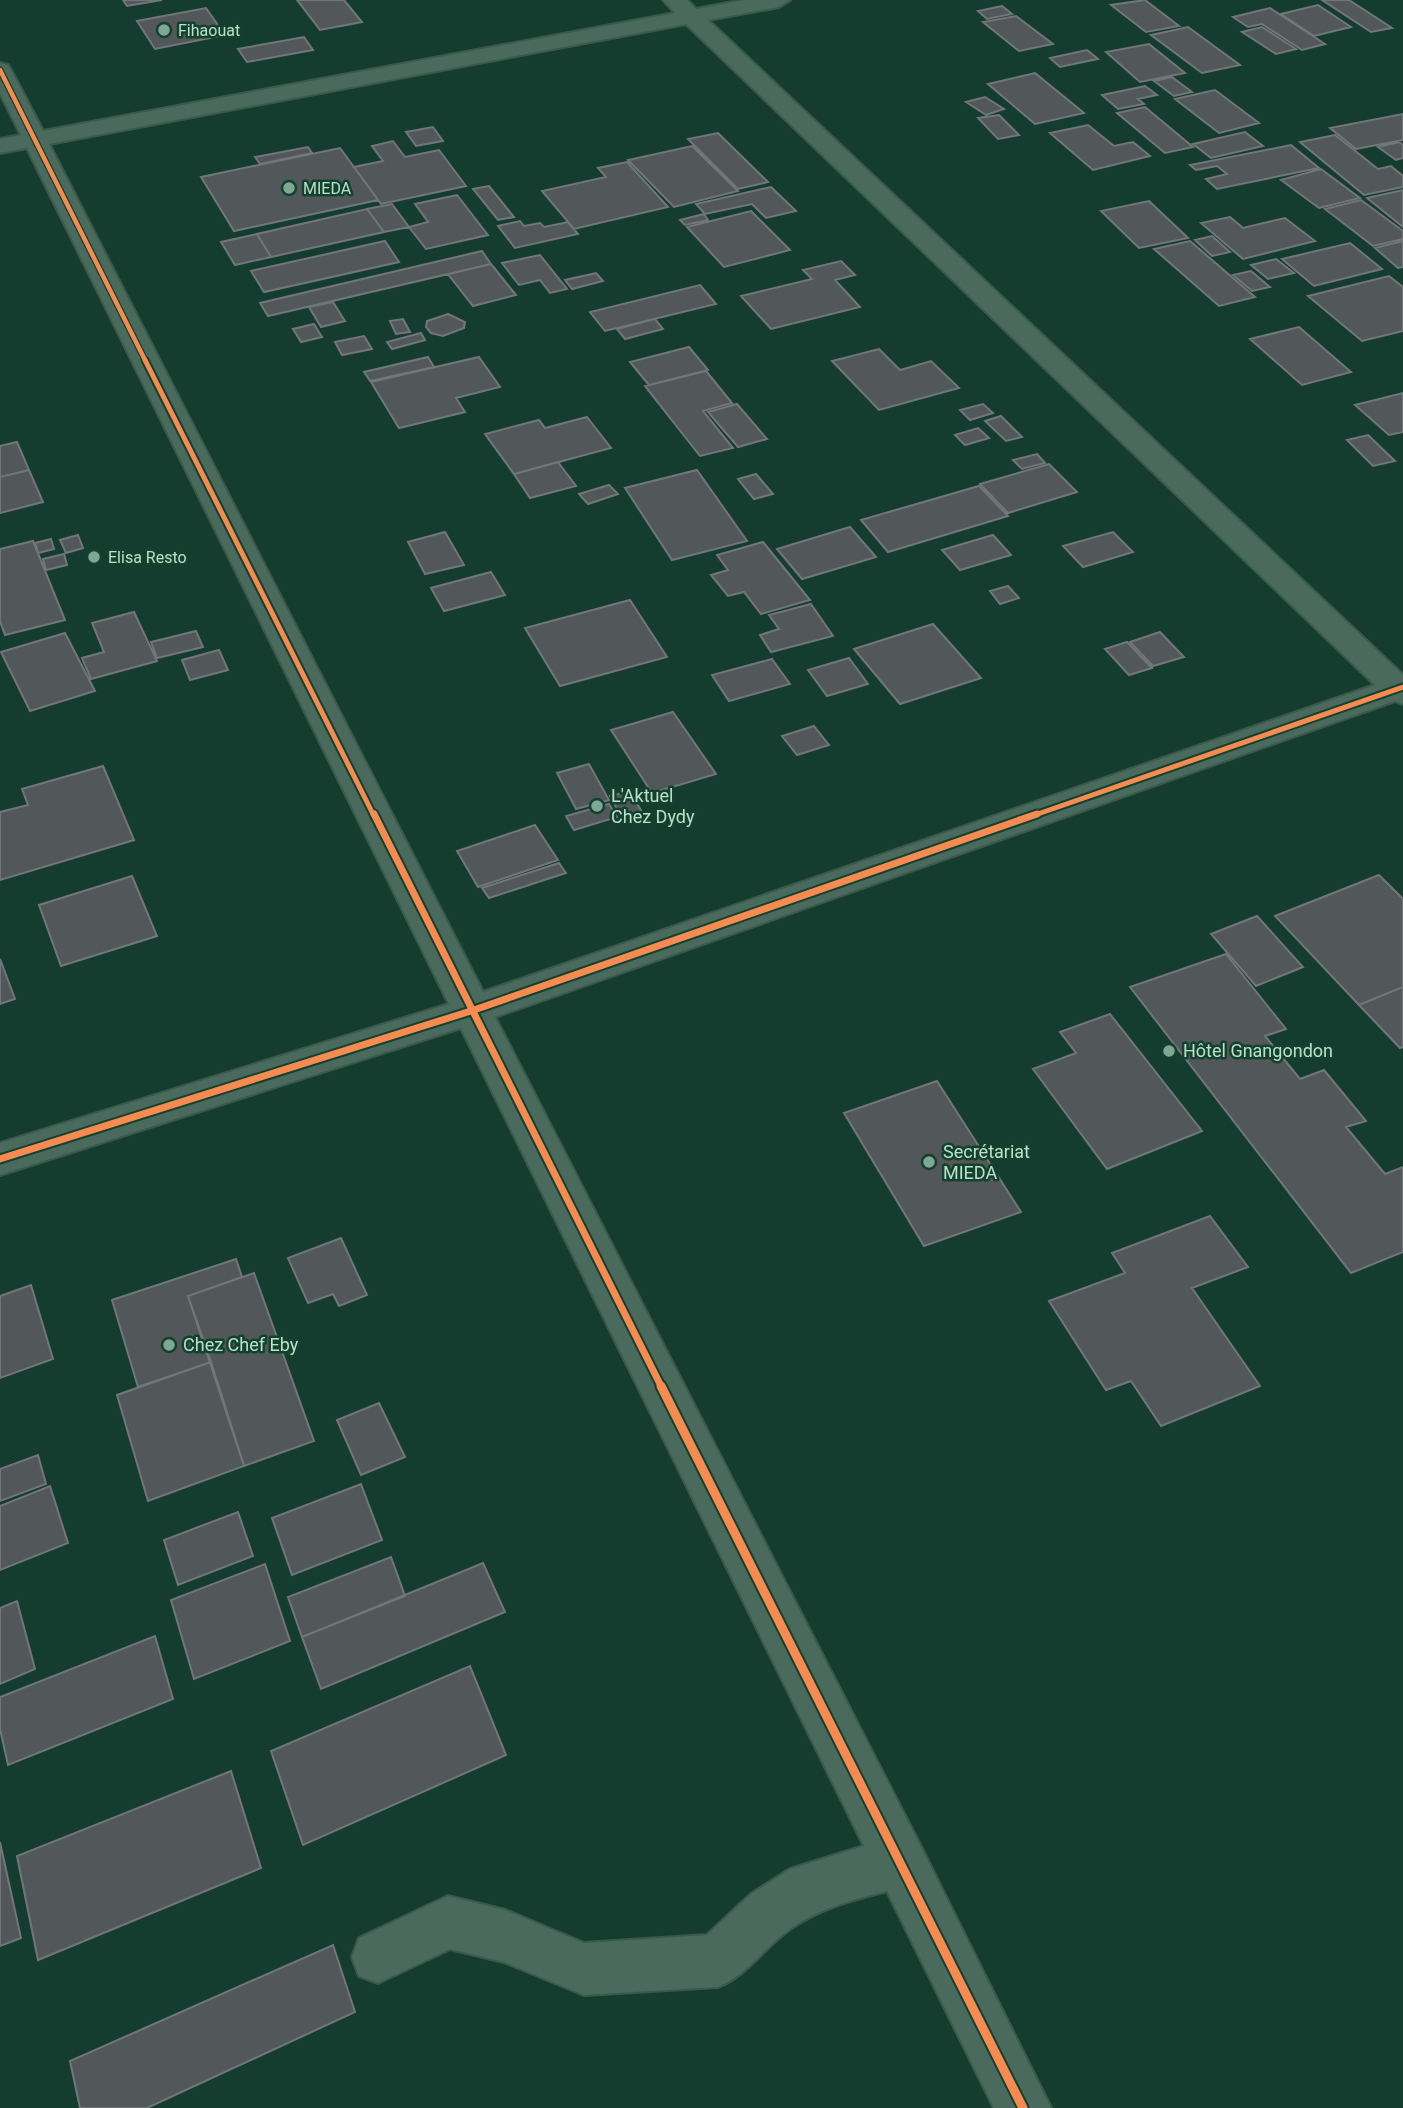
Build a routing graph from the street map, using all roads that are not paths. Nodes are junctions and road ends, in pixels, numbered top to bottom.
1 (779, 0) edge
2 (682, 9) edge
3 (0, 70) edge
4 (18, 142) edge
5 (1401, 689) edge
6 (474, 1010) junction
7 (0, 1159) edge
8 (901, 1861) junction
9 (378, 1957) dead end
10 (1023, 2108) edge

1 - 2 street
2 - 4 street
2 - 5 street
3 - 4 street
4 - 6 street
5 - 6 street
6 - 7 street
6 - 8 street
8 - 9 street
8 - 10 street

